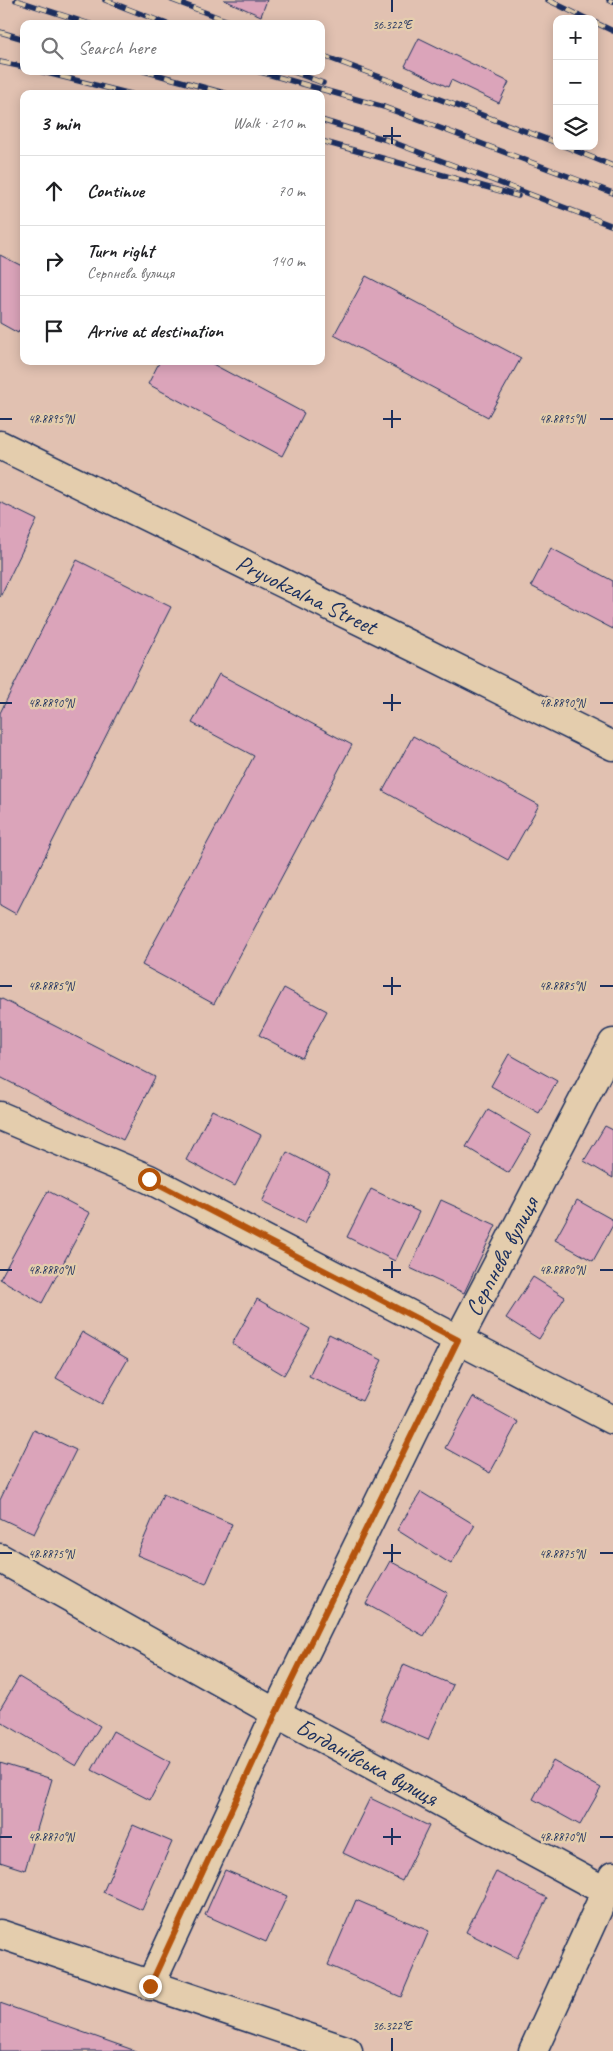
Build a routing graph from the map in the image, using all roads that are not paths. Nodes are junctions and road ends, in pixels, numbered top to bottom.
1 (0, 445) edge
2 (613, 746) edge
3 (613, 1044) edge
4 (0, 1116) edge
5 (458, 1340) junction
6 (613, 1420) edge
7 (0, 1558) edge
8 (276, 1713) junction
9 (609, 1884) edge
10 (0, 1934) edge
11 (150, 1986) junction
12 (348, 2051) edge
13 (533, 2051) edge

1 - 2 street, Pryvokzalna Street
3 - 5 street, Серпнева вулиця
4 - 5 street
5 - 6 street
5 - 8 street, Серпнева вулиця
7 - 8 street, Богданівська вулиця
8 - 9 street, Богданівська вулиця
8 - 11 street, Серпнева вулиця
9 - 13 street
10 - 11 street
11 - 12 street

